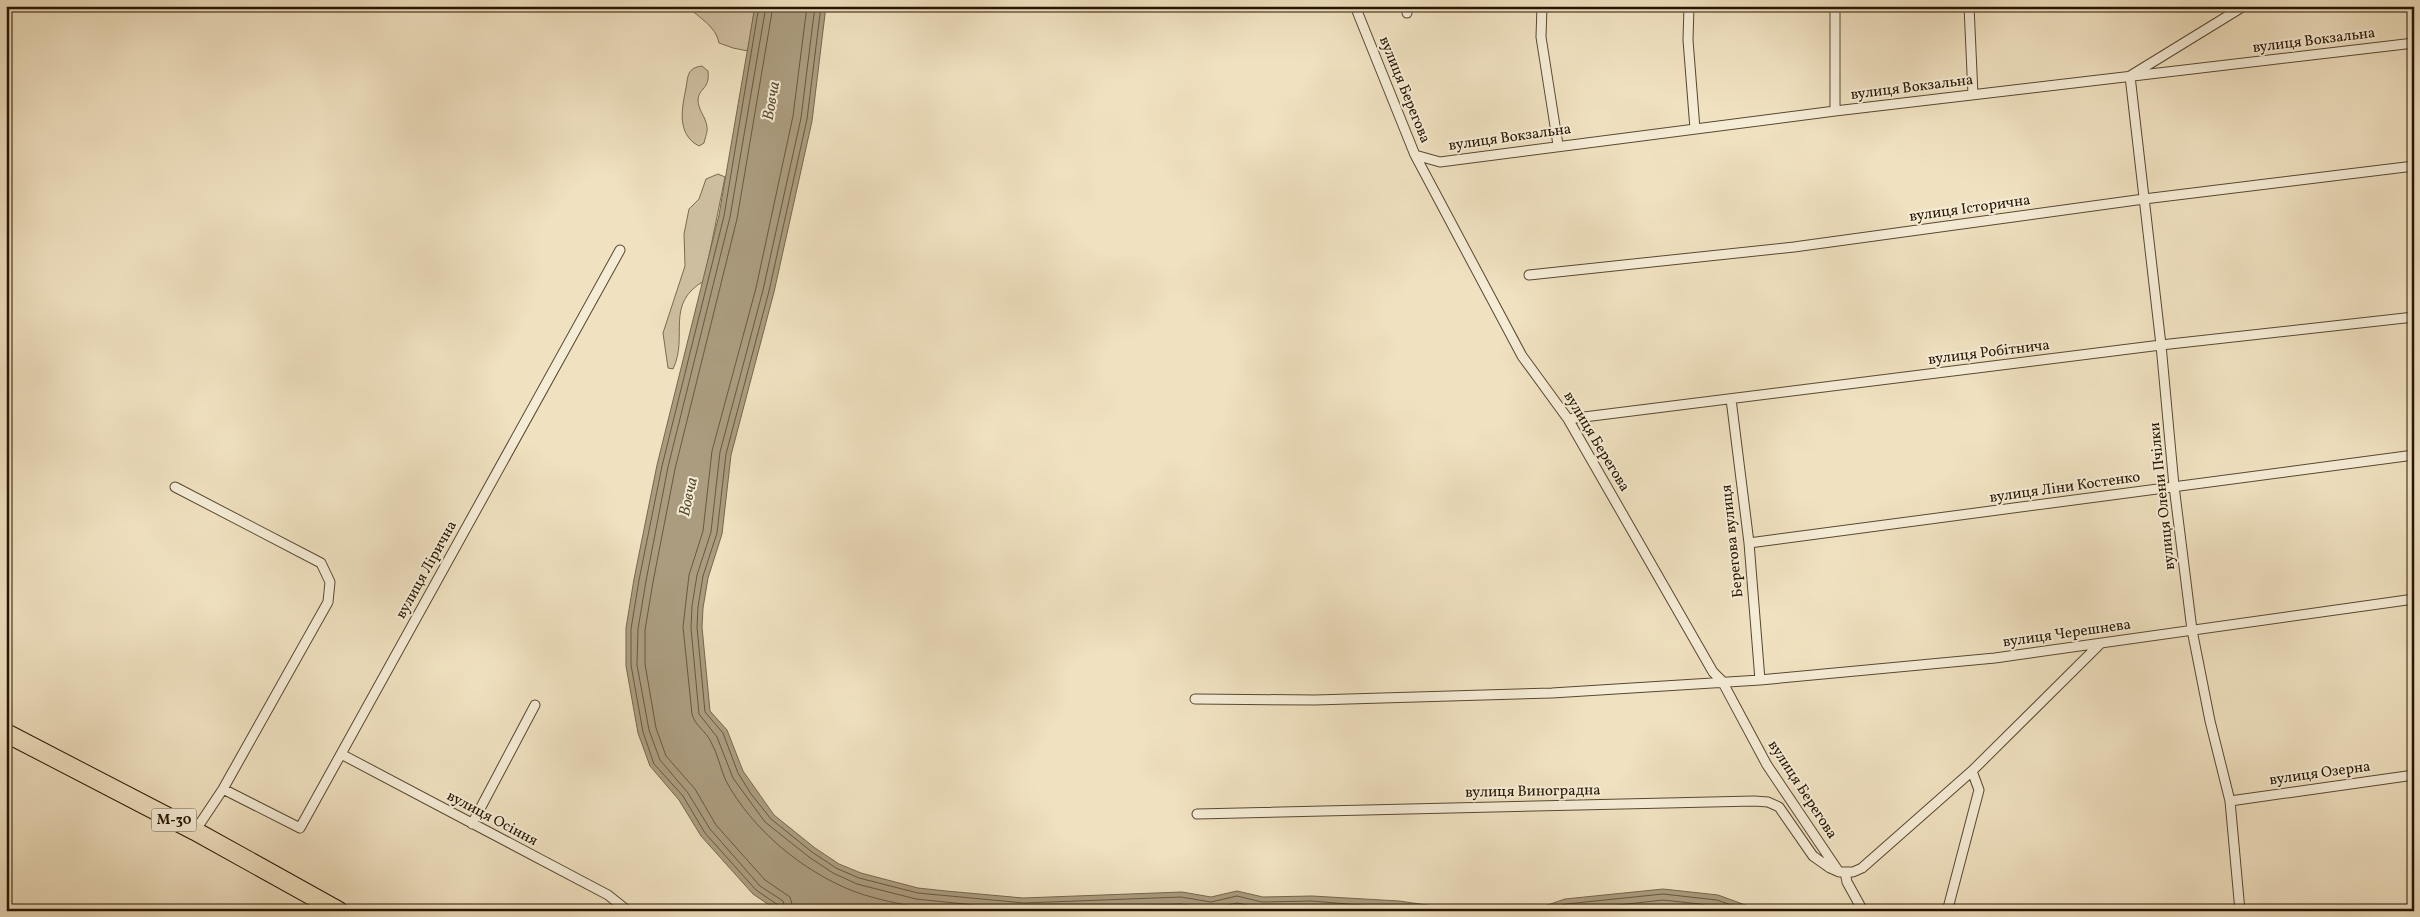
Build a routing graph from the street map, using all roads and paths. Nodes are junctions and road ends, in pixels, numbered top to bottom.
1 (1355, 6) edge
2 (1542, 6) edge
3 (1689, 6) edge
4 (1835, 6) edge
5 (1969, 6) edge
6 (2244, 6) edge
7 (2414, 43) edge
8 (2130, 76) junction
9 (1973, 95) junction
10 (1835, 111) junction
11 (1695, 129) junction
12 (1558, 145) junction
13 (1415, 154) junction
14 (2414, 166) edge
15 (2144, 199) junction
16 (620, 250) dead end
17 (1528, 275) dead end
18 (2414, 317) edge
19 (2161, 345) junction
20 (1731, 400) junction
21 (1568, 418) junction
22 (2414, 455) edge
23 (2174, 486) junction
24 (175, 487) dead end
25 (1749, 543) junction
26 (2414, 599) edge
27 (2192, 630) junction
28 (2100, 644) junction
29 (1760, 680) junction
30 (1722, 681) junction
31 (1195, 699) dead end
32 (535, 705) dead end
33 (6, 733) edge
34 (341, 754) junction
35 (1972, 771) junction
36 (2414, 775) edge
37 (222, 789) junction
38 (2230, 801) junction
39 (1196, 814) dead end
40 (472, 824) junction
41 (195, 831) junction
42 (1842, 872) junction
43 (1948, 908) dead end
44 (339, 911) edge
45 (628, 911) edge
46 (1863, 911) edge
47 (2240, 911) edge

1 - 13 street, вулиця Берегова
2 - 12 street
3 - 11 street
4 - 10 street
5 - 9 street
6 - 8 street
7 - 8 street, вулиця Вокзальна
8 - 9 street, вулиця Вокзальна
8 - 15 street, вулиця Олени Пчілки
9 - 10 street, вулиця Вокзальна
10 - 11 street, вулиця Вокзальна
11 - 12 street, вулиця Вокзальна
12 - 13 street, вулиця Вокзальна
13 - 21 street, вулиця Берегова
14 - 15 street, вулиця Історична
15 - 17 street, вулиця Історична
15 - 19 street, вулиця Олени Пчілки
16 - 34 street, вулиця Лірична
18 - 19 street, вулиця Робітнича
19 - 20 street, вулиця Робітнича
19 - 23 street, вулиця Олени Пчілки
20 - 21 street, вулиця Робітнича
20 - 25 street, Берегова вулиця
21 - 30 street, вулиця Берегова
22 - 23 street, вулиця Ліни Костенко
23 - 25 street, вулиця Ліни Костенко
23 - 27 street, вулиця Олени Пчілки
24 - 37 street
25 - 29 street, Берегова вулиця
26 - 27 street, вулиця Черешнева
27 - 28 street, вулиця Черешнева
27 - 38 street, вулиця Олени Пчілки
28 - 29 street, вулиця Черешнева
28 - 35 street
29 - 30 street, вулиця Черешнева
30 - 31 street
30 - 42 street, вулиця Берегова
32 - 40 street
33 - 41 highway, М-30
34 - 37 street, вулиця Лірична
34 - 40 street, вулиця Осіння
35 - 42 street
35 - 43 street
36 - 38 street, вулиця Озерна
37 - 41 street
38 - 47 street, вулиця Олени Пчілки
39 - 42 street, вулиця Виноградна
40 - 45 street, вулиця Осіння
41 - 44 highway, М-30
42 - 46 street, вулиця Берегова

